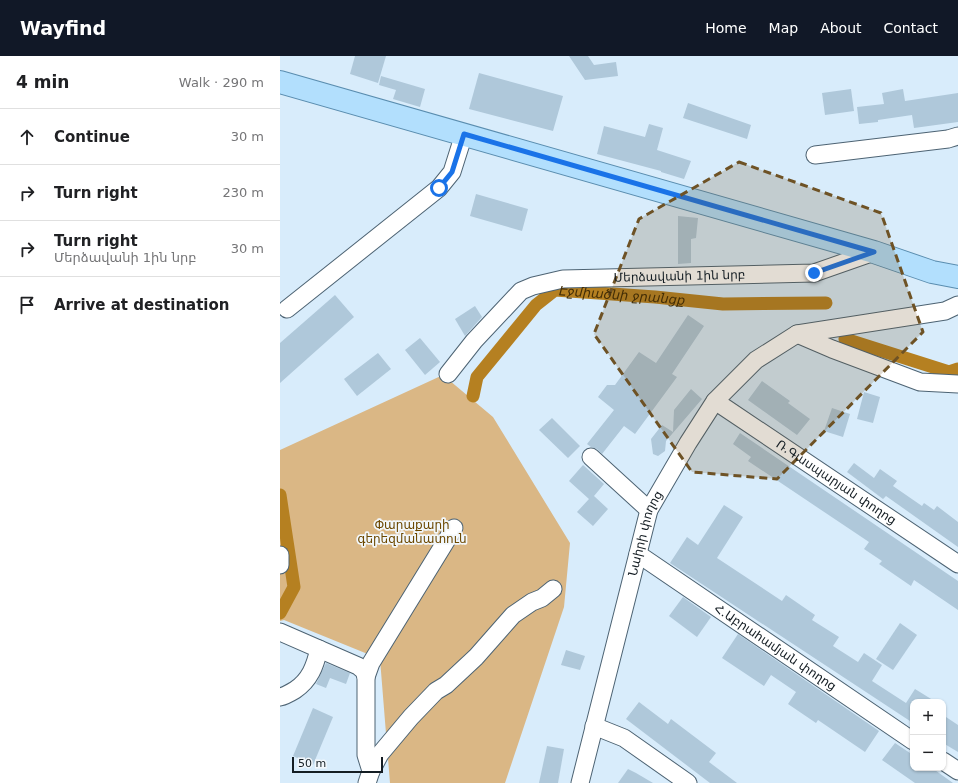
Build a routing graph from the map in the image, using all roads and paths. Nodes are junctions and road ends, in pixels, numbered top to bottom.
1 (280, 82) edge
2 (464, 134) junction
3 (958, 136) edge
4 (815, 155) dead end
5 (874, 252) junction
6 (958, 277) edge
7 (958, 305) edge
8 (287, 310) dead end
9 (797, 334) junction
10 (448, 374) dead end
11 (958, 384) edge
12 (715, 400) junction
13 (591, 457) dead end
14 (650, 510) junction
15 (454, 528) dead end
16 (638, 554) junction
17 (280, 555) edge
18 (958, 564) edge
19 (280, 565) edge
20 (553, 589) dead end
21 (280, 632) edge
22 (319, 649) junction
23 (366, 677) junction
24 (280, 697) edge
25 (594, 726) junction
26 (910, 739) edge
27 (946, 763) edge
28 (958, 771) edge
29 (369, 777) edge
30 (580, 783) edge
31 (688, 783) edge

1 - 2 main road
2 - 5 main road
2 - 8 street
3 - 4 street
5 - 6 main road
5 - 10 street, Մերձավանի 1ին նրբ
7 - 9 street
9 - 11 street
9 - 12 street, Նաիրի փողոց
12 - 14 street, Նաիրի փողոց
12 - 18 street, Ռ.Գասպարյան փողոց
13 - 14 street
14 - 16 street, Նաիրի փողոց
15 - 23 street
16 - 25 street, Նաիրի փողոց
16 - 26 street, Հ.Աբրահամյան փողոց
17 - 19 street
20 - 29 street
21 - 22 street
22 - 23 street
22 - 24 street
23 - 29 street
25 - 30 street, Նաիրի փողոց
25 - 31 street
27 - 28 street

